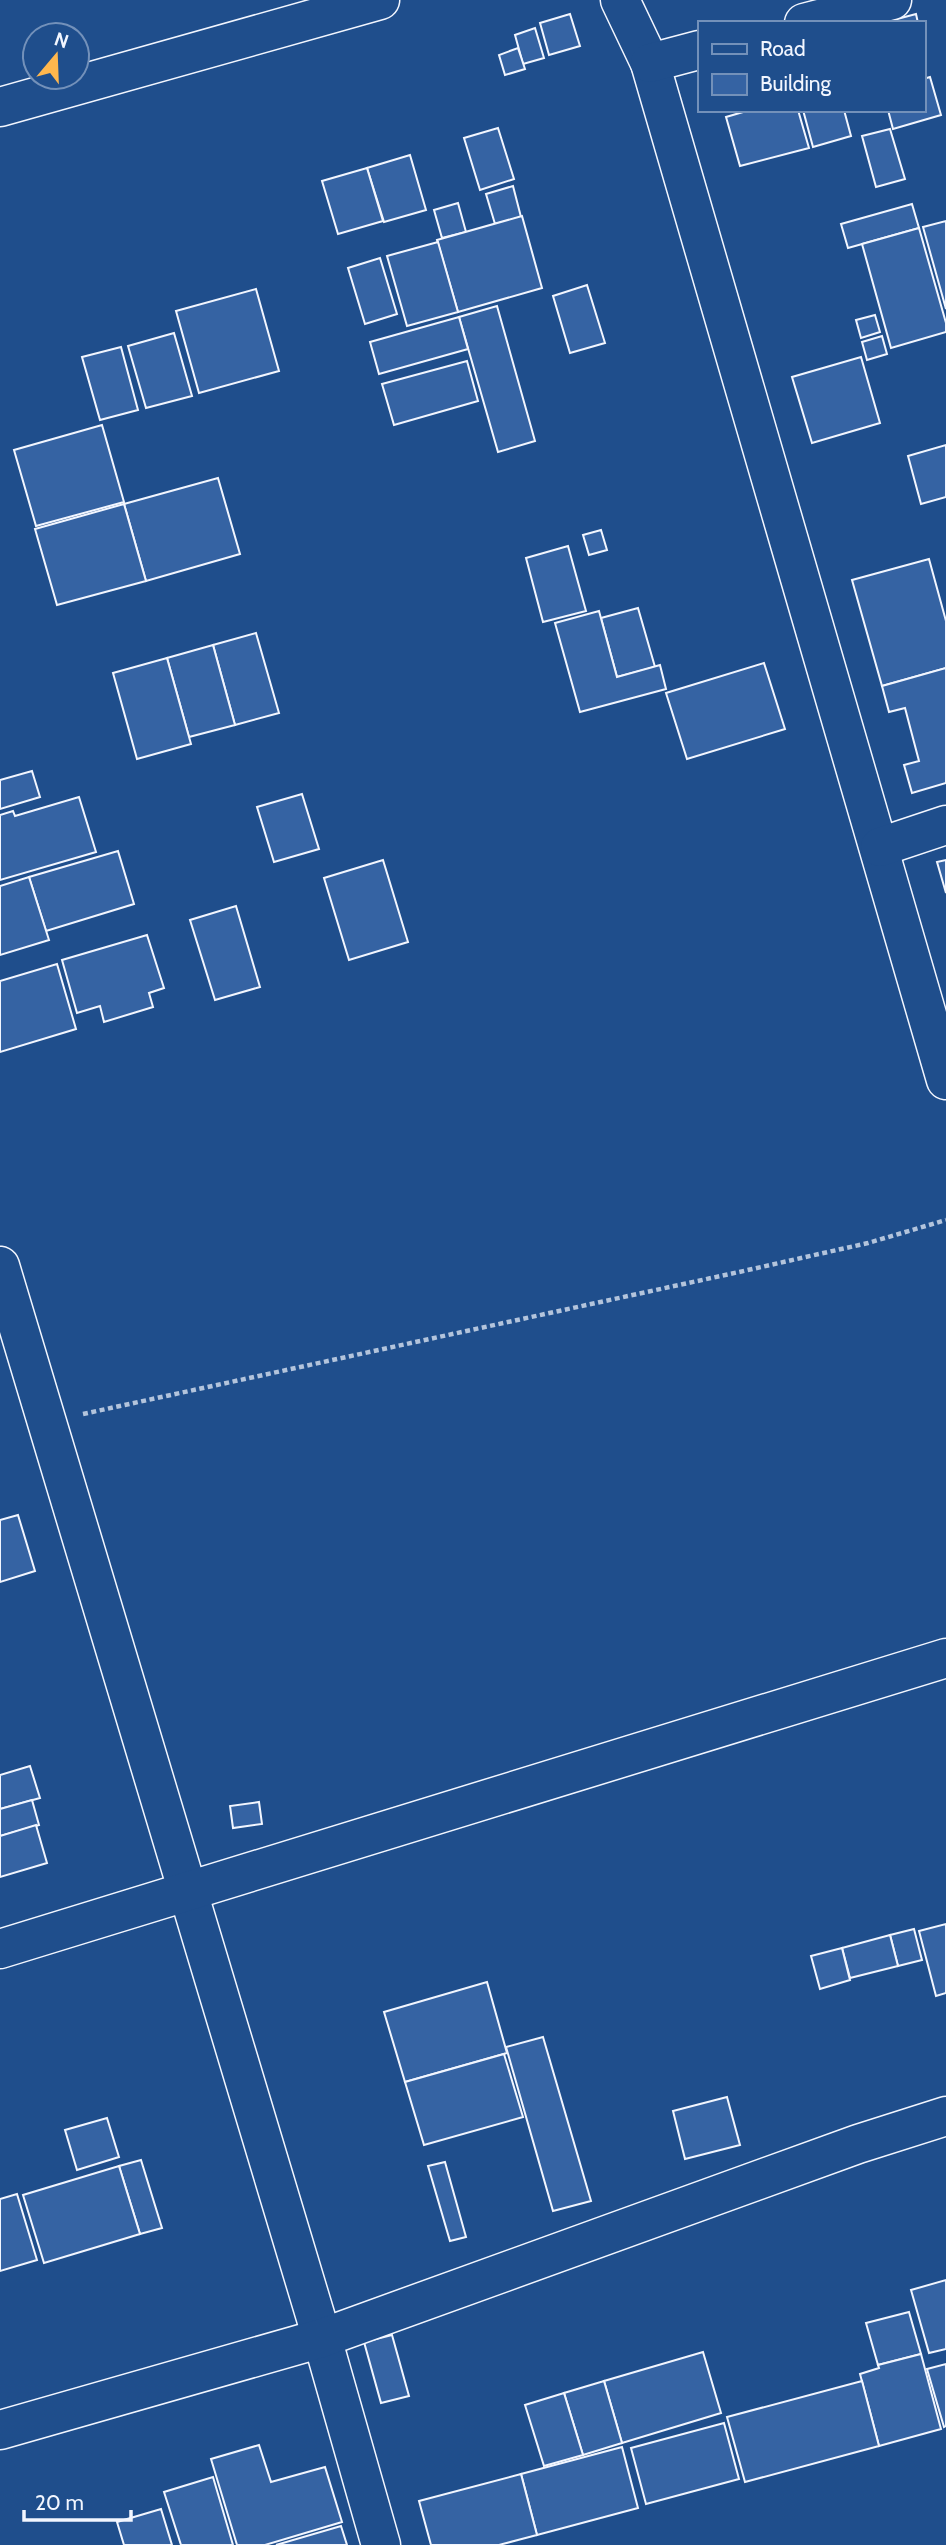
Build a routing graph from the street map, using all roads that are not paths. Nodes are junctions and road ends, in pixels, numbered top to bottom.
1 (380, 0) edge
2 (620, 0) edge
3 (892, 0) edge
4 (812, 21) edge
5 (698, 50) edge
6 (650, 63) junction
7 (0, 107) edge
8 (946, 825) edge
9 (880, 847) junction
10 (946, 1080) edge
11 (0, 1266) edge
12 (946, 1658) edge
13 (188, 1890) junction
14 (0, 1949) edge
15 (946, 2116) edge
16 (322, 2338) junction
17 (0, 2430) edge
18 (381, 2545) edge

1 - 7 street
2 - 6 street
3 - 4 street
5 - 6 street
6 - 9 street
8 - 9 street
9 - 10 street
11 - 13 street
12 - 13 street
13 - 14 street
13 - 16 street
15 - 16 street
16 - 17 street
16 - 18 street

